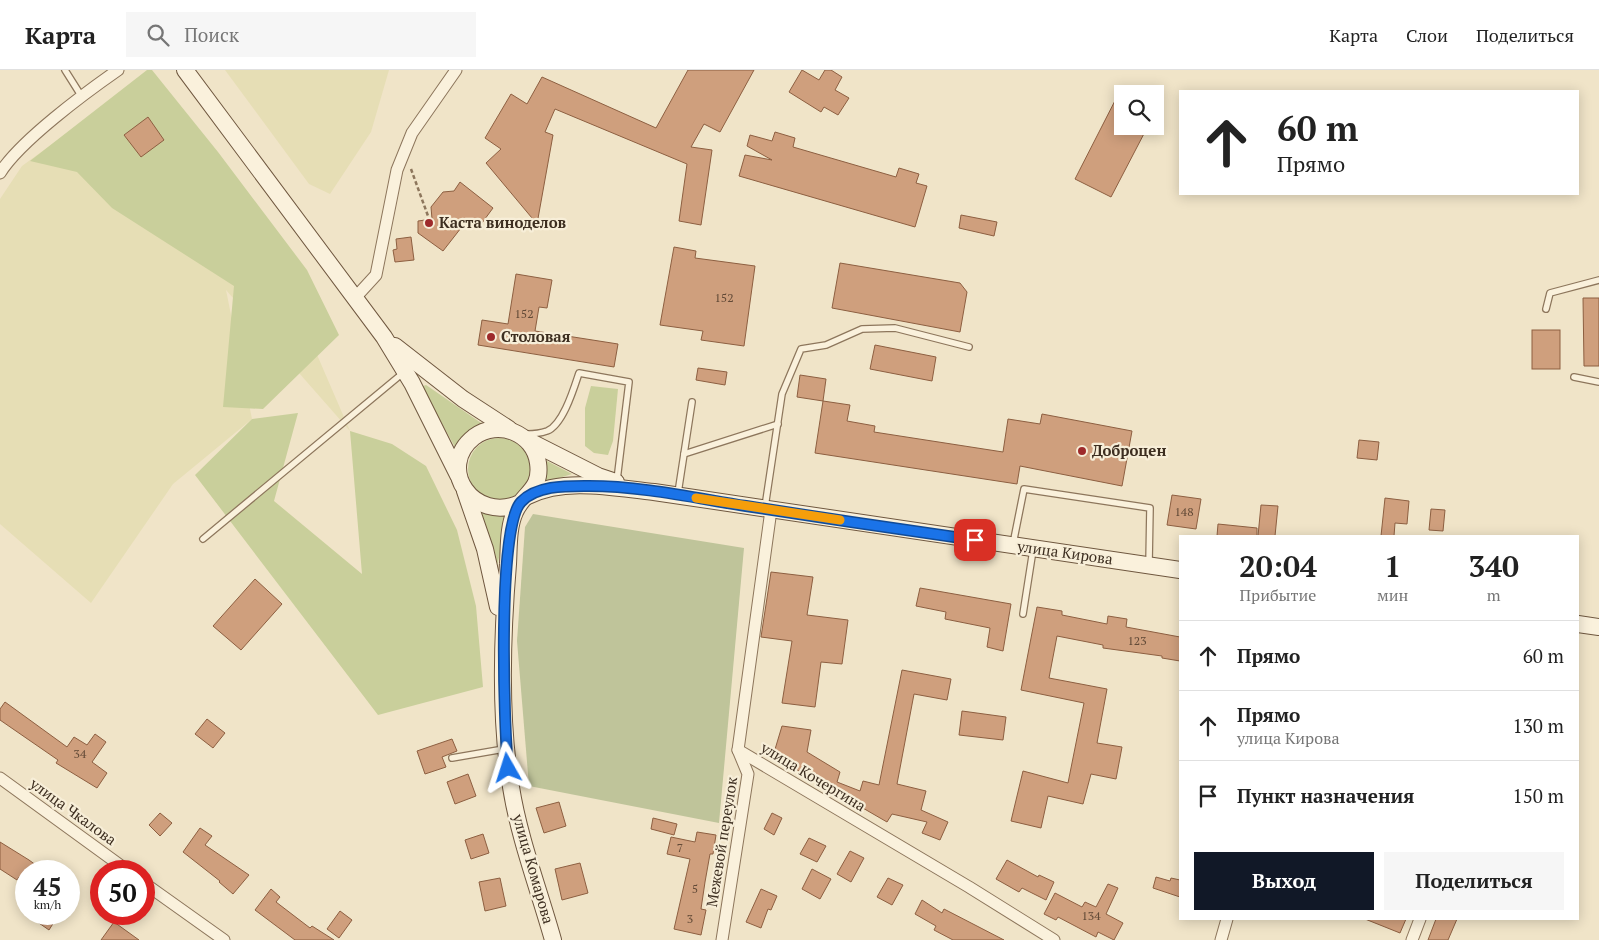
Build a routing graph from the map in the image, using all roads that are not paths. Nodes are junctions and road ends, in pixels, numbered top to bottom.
1 (66, 70) edge
2 (118, 70) edge
3 (185, 70) edge
4 (456, 70) edge
5 (82, 98) junction
6 (0, 173) edge
7 (1599, 280) edge
8 (354, 299) junction
9 (1546, 309) dead end
10 (384, 336) junction
11 (969, 347) dead end
12 (405, 371) junction
13 (1574, 377) dead end
14 (1599, 382) edge
15 (692, 402) dead end
16 (778, 424) junction
17 (518, 434) junction
18 (684, 454) junction
19 (616, 482) junction
20 (462, 485) junction
21 (654, 492) junction
22 (678, 496) junction
23 (524, 499) junction
24 (768, 509) junction
25 (203, 539) dead end
26 (1013, 545) junction
27 (1033, 548) junction
28 (1149, 565) junction
29 (1179, 570) edge
30 (1023, 614) dead end
31 (1579, 624) edge
32 (1599, 627) edge
33 (504, 649) junction
34 (506, 748) junction
35 (738, 750) junction
36 (452, 758) dead end
37 (0, 778) edge
38 (113, 860) edge
39 (155, 891) edge
40 (1227, 920) edge
41 (1420, 920) edge
42 (224, 940) edge
43 (554, 940) edge
44 (722, 940) edge
45 (1054, 940) edge
46 (1221, 940) edge
47 (1412, 940) edge

1 - 5 lane
2 - 5 street
3 - 8 main road
4 - 8 street
5 - 6 street
7 - 9 lane
8 - 10 main road
10 - 12 main road
10 - 17 main road
11 - 16 lane
12 - 20 main road
12 - 25 lane
13 - 14 lane
15 - 18 lane
16 - 18 lane
16 - 24 lane
17 - 19 main road
17 - 19 lane
17 - 20 main road
17 - 23 main road
18 - 22 lane
19 - 21 main road
20 - 23 main road
20 - 33 main road
21 - 22 main road, улица Кирова
21 - 23 main road
22 - 24 main road, улица Кирова
23 - 33 main road
24 - 26 main road, улица Кирова
24 - 35 street, улица Кочергина
26 - 27 main road, улица Кирова
26 - 28 lane
27 - 28 main road, улица Кирова
27 - 30 lane
28 - 29 main road, улица Кирова
31 - 32 main road
33 - 34 main road, улица Комарова
34 - 36 lane
34 - 43 main road, улица Комарова
35 - 44 street, Межевой переулок
35 - 45 street, улица Кочергина
37 - 38 street, улица Чкалова
39 - 42 street
40 - 46 street
41 - 47 street

